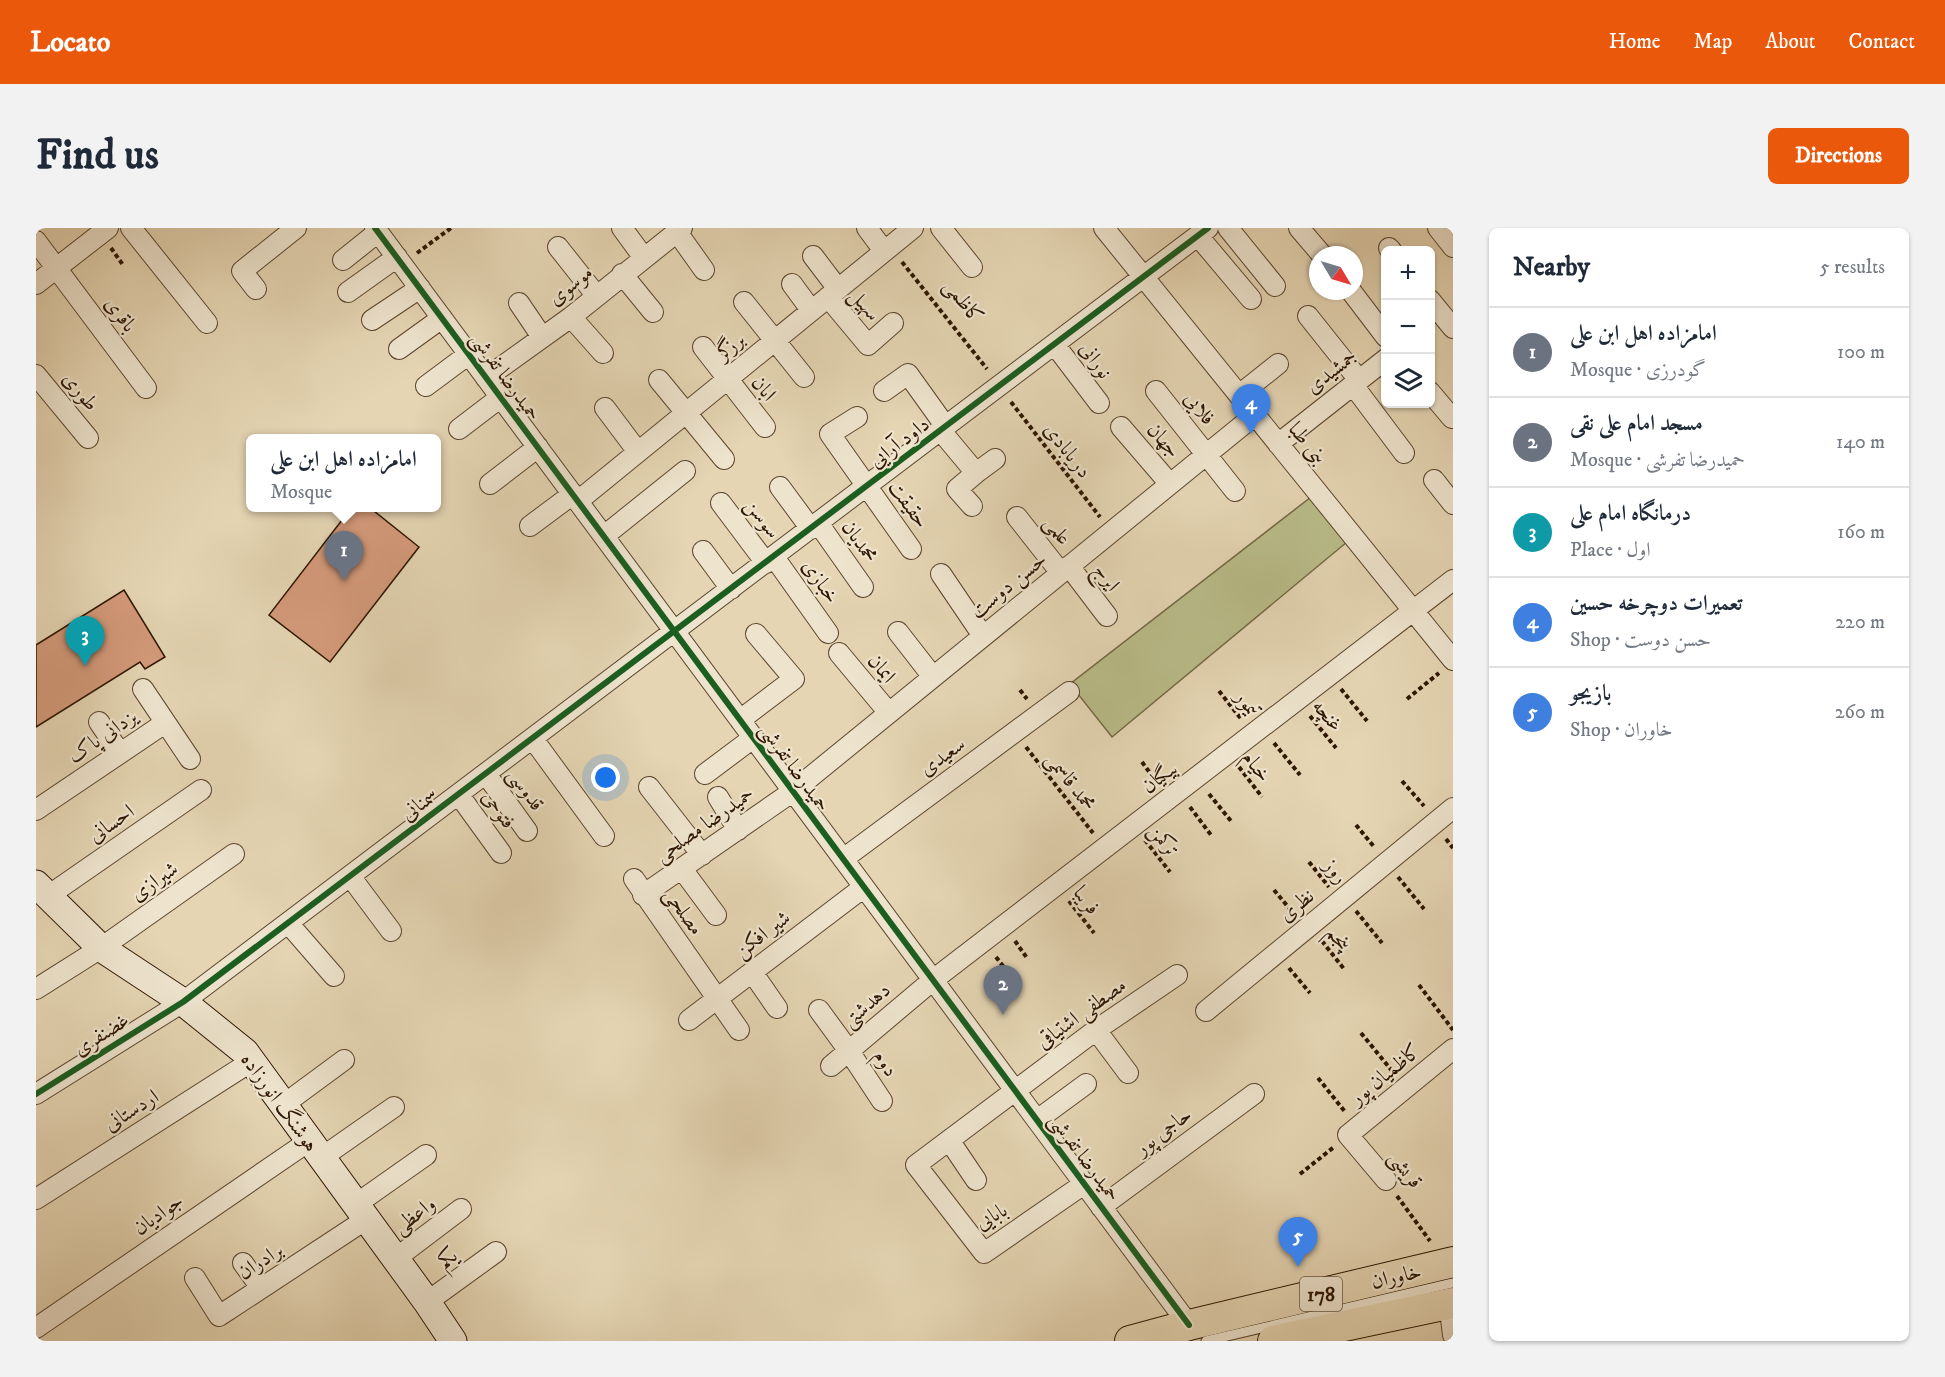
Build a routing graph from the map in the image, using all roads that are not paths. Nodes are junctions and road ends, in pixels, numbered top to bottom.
1 (108, 228) edge
2 (131, 228) edge
3 (296, 228) edge
4 (622, 228) edge
5 (867, 228) edge
6 (913, 228) edge
7 (941, 228) edge
8 (1104, 228) edge
9 (1228, 228) edge
10 (1299, 228) edge
11 (1438, 228) edge
12 (376, 230) edge
13 (679, 230) edge
14 (1203, 232) edge
15 (36, 241) edge
16 (1314, 246) edge
17 (558, 247) dead end
18 (1453, 247) edge
19 (887, 249) junction
20 (813, 256) dead end
21 (644, 258) junction
22 (343, 260) dead end
23 (400, 261) junction
24 (972, 267) dead end
25 (57, 268) junction
26 (704, 270) dead end
27 (622, 274) junction
28 (1144, 278) junction
29 (36, 284) edge
30 (792, 284) dead end
31 (1275, 286) dead end
32 (420, 288) junction
33 (256, 289) dead end
34 (348, 292) dead end
35 (833, 293) junction
36 (596, 295) junction
37 (1251, 298) dead end
38 (1358, 300) edge
39 (744, 302) dead end
40 (519, 303) dead end
41 (812, 310) junction
42 (653, 312) dead end
43 (1308, 316) dead end
44 (570, 317) junction
45 (442, 318) junction
46 (372, 320) dead end
47 (207, 323) dead end
48 (893, 323) dead end
49 (1381, 330) edge
50 (542, 337) junction
51 (775, 340) junction
52 (1055, 345) junction
53 (703, 347) dead end
54 (399, 349) dead end
55 (603, 353) dead end
56 (469, 354) junction
57 (1381, 363) edge
58 (1278, 364) dead end
59 (36, 375) edge
60 (804, 377) dead end
61 (486, 378) junction
62 (659, 380) dead end
63 (727, 380) junction
64 (1356, 382) junction
65 (426, 386) dead end
66 (146, 388) dead end
67 (884, 391) dead end
68 (1156, 391) dead end
69 (1239, 395) junction
70 (501, 397) junction
71 (1435, 397) edge
72 (1099, 403) dead end
73 (605, 408) dead end
74 (686, 412) junction
75 (1255, 415) junction
76 (857, 417) dead end
77 (1452, 418) edge
78 (765, 427) dead end
79 (1121, 427) dead end
80 (459, 429) dead end
81 (943, 429) junction
82 (88, 438) dead end
83 (1278, 444) junction
84 (538, 447) junction
85 (638, 452) junction
86 (1404, 453) dead end
87 (1207, 454) junction
88 (724, 459) dead end
89 (685, 471) dead end
90 (1434, 480) dead end
91 (490, 484) dead end
92 (1170, 484) junction
93 (780, 487) dead end
94 (867, 487) junction
95 (1235, 490) dead end
96 (575, 497) junction
97 (721, 503) dead end
98 (1453, 504) edge
99 (972, 506) dead end
100 (1017, 517) dead end
101 (530, 526) dead end
102 (815, 526) junction
103 (603, 536) junction
104 (911, 549) dead end
105 (703, 551) dead end
106 (770, 560) junction
107 (1065, 569) junction
108 (941, 574) dead end
109 (1453, 580) edge
110 (863, 587) dead end
111 (731, 590) junction
112 (1414, 612) junction
113 (1107, 616) dead end
114 (898, 632) dead end
115 (674, 633) junction
116 (828, 633) dead end
117 (756, 634) dead end
118 (983, 636) junction
119 (839, 653) dead end
120 (1448, 665) edge
121 (933, 677) junction
122 (142, 689) dead end
123 (1069, 692) dead end
124 (889, 713) junction
125 (740, 720) junction
126 (99, 722) dead end
127 (165, 723) junction
128 (753, 738) junction
129 (533, 739) junction
130 (120, 753) junction
131 (190, 759) dead end
132 (486, 774) junction
133 (705, 774) dead end
134 (649, 787) dead end
135 (201, 790) dead end
136 (792, 792) junction
137 (459, 795) junction
138 (718, 797) dead end
139 (1453, 808) edge
140 (36, 810) edge
141 (738, 830) junction
142 (527, 831) dead end
143 (604, 836) dead end
144 (501, 853) dead end
145 (234, 854) dead end
146 (702, 855) junction
147 (843, 859) junction
148 (682, 869) junction
149 (350, 876) junction
150 (638, 887) joint
151 (864, 887) junction
152 (42, 890) edge
153 (716, 915) dead end
154 (288, 922) junction
155 (391, 931) dead end
156 (101, 948) junction
157 (752, 972) junction
158 (1176, 975) dead end
159 (334, 976) dead end
160 (933, 980) junction
161 (36, 990) edge
162 (717, 999) junction
163 (183, 1002) junction
164 (777, 1008) dead end
165 (819, 1010) dead end
166 (1206, 1011) dead end
167 (689, 1020) dead end
168 (739, 1030) dead end
169 (1096, 1030) junction
170 (1453, 1049) edge
171 (849, 1051) junction
172 (345, 1060) dead end
173 (252, 1061) junction
174 (831, 1066) dead end
175 (1128, 1073) dead end
176 (1086, 1084) dead end
177 (1015, 1091) junction
178 (36, 1094) edge
179 (1254, 1094) dead end
180 (882, 1101) dead end
181 (283, 1105) junction
182 (394, 1107) dead end
183 (1036, 1120) junction
184 (1353, 1131) joint
185 (949, 1140) junction
186 (315, 1149) junction
187 (426, 1155) dead end
188 (916, 1165) joint
189 (976, 1180) dead end
190 (1386, 1180) road end
191 (1084, 1184) junction
192 (36, 1198) edge
193 (1101, 1207) junction
194 (461, 1209) dead end
195 (360, 1212) junction
196 (496, 1252) dead end
197 (395, 1259) junction
198 (243, 1263) dead end
199 (195, 1278) dead end
200 (1451, 1283) edge
201 (261, 1288) junction
202 (427, 1302) junction
203 (36, 1328) edge
204 (1198, 1333) edge
205 (1453, 1335) edge
206 (1315, 1337) edge
207 (453, 1341) edge
208 (1130, 1341) edge
209 (1273, 1341) edge

1 - 25 street
2 - 47 street
3 - 33 street
4 - 21 street
5 - 19 street
6 - 19 street, برزگر
7 - 24 street
8 - 28 street, بنی طبا
9 - 31 street
10 - 16 street
11 - 18 street
12 - 22 street
12 - 23 street, حمیدرضا تفرشی
13 - 21 street, موسوی
13 - 26 street
14 - 28 street
14 - 37 street
15 - 25 street, باقری
17 - 36 street
19 - 35 street, برزگر
20 - 35 street
21 - 27 street, موسوی
23 - 32 street, حمیدرضا تفرشی
23 - 34 street
25 - 29 street
25 - 66 street, باقری
27 - 36 street, موسوی
27 - 42 street
28 - 52 street, داود آرایی
28 - 69 street, بنی طبا
30 - 41 street
32 - 45 street, حمیدرضا تفرشی
32 - 46 street
35 - 41 street, برزگر
35 - 48 street, سهیل
36 - 44 street, موسوی
38 - 49 street
39 - 51 street
40 - 50 street
41 - 51 street, برزگر
43 - 64 street
44 - 50 street, موسوی
44 - 55 street
45 - 54 street
45 - 56 street, حمیدرضا تفرشی
50 - 61 street, موسوی
51 - 60 street
51 - 63 street, برزگر
52 - 72 street, نورانی
52 - 81 street, داود آرایی
53 - 63 street, ابان
56 - 61 street, حمیدرضا تفرشی
56 - 65 street
57 - 64 street, جمشیدی
58 - 69 street
59 - 82 street, طوری
61 - 70 street, حمیدرضا تفرشی
62 - 74 street
63 - 74 street, برزگر
63 - 78 street, ابان
64 - 83 street, جمشیدی
64 - 86 street
67 - 81 street
68 - 87 street, فلایی
69 - 75 street, بنی طبا
70 - 80 street
70 - 84 street, حمیدرضا تفرشی
71 - 77 street
73 - 85 street
74 - 85 street, برزگر
74 - 88 street
75 - 83 street, بنی طبا
75 - 87 street, حسن دوست
76 - 94 street
79 - 92 street, جهان
81 - 94 street, داود آرایی
81 - 99 street
83 - 112 street, بنی طبا
84 - 91 street
84 - 96 street, حمیدرضا تفرشی
85 - 96 street, برزگر
87 - 92 street, حسن دوست
87 - 95 street, فلایی
89 - 103 street
90 - 98 street
92 - 107 street, حسن دوست
93 - 102 street
94 - 102 street, داود آرایی
94 - 104 street, حقیقت
96 - 101 street, برزگر
96 - 103 street, حمیدرضا تفرشی
97 - 106 street, سوسن
100 - 107 street, علمی
102 - 106 street, داود آرایی
102 - 110 street, محمدیان
103 - 115 street, حمیدرضا تفرشی
105 - 111 street
106 - 111 street, داود آرایی
106 - 116 street, خبازی
107 - 113 street, ایرج
107 - 118 street, حسن دوست
108 - 118 street
109 - 112 street, بیگیان
111 - 115 street, داود آرایی
112 - 120 street, بنی طبا
112 - 160 street, بیگیان
114 - 121 street
115 - 125 street, حمیدرضا تفرشی
115 - 129 street, سمنانی
117 - 125 street
118 - 121 street, حسن دوست
119 - 124 street, ایمان
121 - 124 street, حسن دوست
122 - 127 street
123 - 147 street, سعیدی
124 - 136 street, حسن دوست
125 - 128 street, حمیدرضا تفرشی
126 - 130 street
127 - 130 street, یزدانی پاک
127 - 131 street
128 - 133 street
128 - 136 street, حمیدرضا تفرشی
129 - 132 street, سمنانی
129 - 143 street
130 - 140 street, یزدانی پاک
132 - 137 street, سمنانی
132 - 142 street, قدوسی
134 - 146 street
135 - 152 street, احسانی
136 - 141 street, حمیدرضا مصلحی
136 - 147 street, حمیدرضا تفرشی
137 - 144 street, فتوحی
137 - 149 street, سمنانی
138 - 141 street
139 - 166 street, نظری
141 - 146 street, حمیدرضا مصلحی
145 - 156 street, شیرازی
146 - 148 street, حمیدرضا مصلحی
147 - 151 street, حمیدرضا تفرشی
148 - 150 street, حمیدرضا مصلحی
148 - 153 street
149 - 154 street, سمنانی
149 - 155 street
150 - 162 street, مصلحی
151 - 157 street, شیر افکن
151 - 160 street, حمیدرضا تفرشی
152 - 156 main road, هوشنگ انورزاده
154 - 159 street
154 - 163 street, سمنانی
156 - 161 street
156 - 163 main road, هوشنگ انورزاده
157 - 162 street, شیر افکن
157 - 164 street
158 - 169 street, مصطفی اشتیاقی
160 - 171 street, دهدشتی
160 - 177 street, حمیدرضا تفرشی
162 - 167 street, شیر افکن
162 - 168 street
163 - 173 main road, هوشنگ انورزاده
163 - 178 street, غضنفری
165 - 171 street, دوم
169 - 175 street
169 - 177 street, مصطفی اشتیاقی
170 - 184 street, کاظمیان پور
171 - 174 street, دهدشتی
171 - 180 street, دوم
172 - 181 street
173 - 181 main road, هوشنگ انورزاده
173 - 192 street, اردستانی
176 - 183 street
177 - 183 street, حمیدرضا تفرشی
177 - 185 street, مصطفی اشتیاقی
179 - 193 street, حاجی پور
181 - 186 main road, هوشنگ انورزاده
182 - 186 street, جوادیان
183 - 191 street, حمیدرضا تفرشی
184 - 190 street, قریشی
185 - 188 street, مصطفی اشتیاقی
185 - 189 street
186 - 195 main road, هوشنگ انورزاده
186 - 203 street, جوادیان
187 - 195 street, برادران
188 - 191 street, بابایی
191 - 193 street, حمیدرضا تفرشی
193 - 204 street, حمیدرضا تفرشی
194 - 197 street, واعظی
195 - 197 main road, هوشنگ انورزاده
195 - 201 street, برادران
196 - 202 street, یکم
197 - 202 main road, هوشنگ انورزاده
198 - 201 street
199 - 201 street, برادران
200 - 204 main road, خاوران / 178
200 - 205 street
200 - 206 main road, خاوران / 178
202 - 207 main road, هوشنگ انورزاده
204 - 208 main road, خاوران / 178
206 - 209 main road, خاوران / 178

